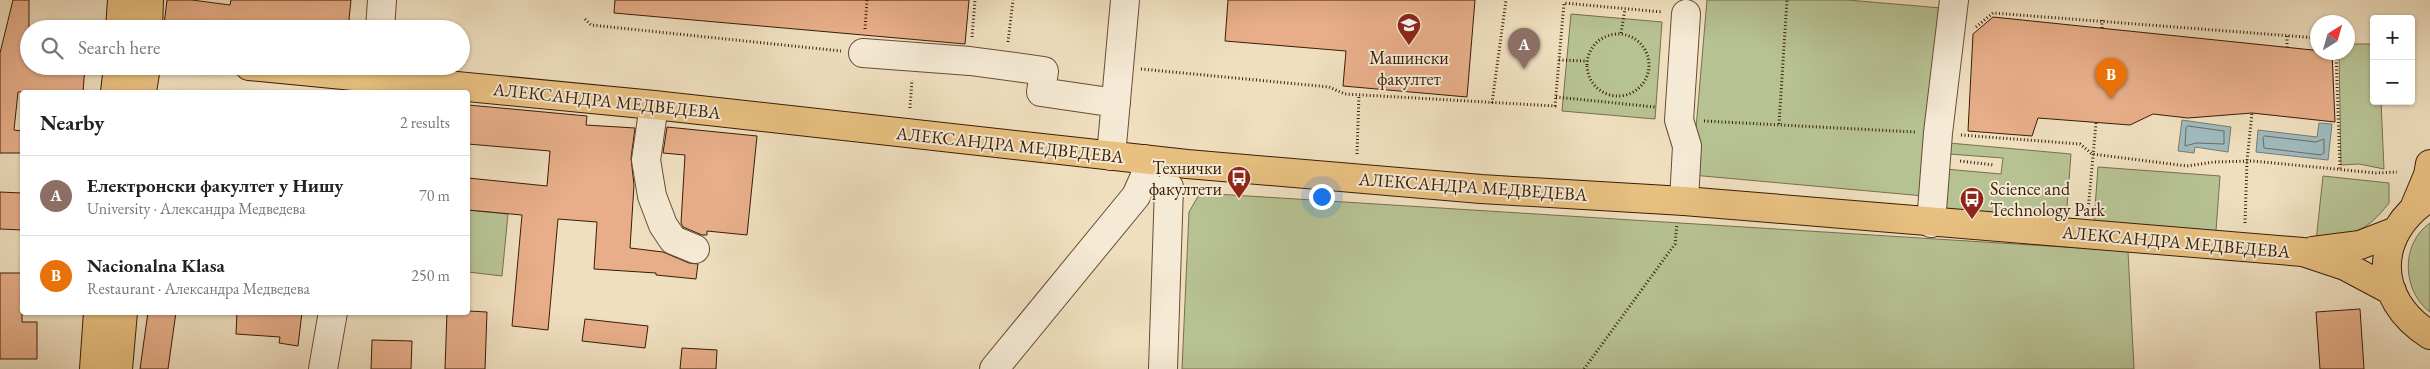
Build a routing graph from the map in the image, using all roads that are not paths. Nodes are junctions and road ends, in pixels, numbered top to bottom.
1 (122, 0) edge
2 (149, 0) edge
3 (382, 0) edge
4 (1125, 0) edge
5 (1954, 0) edge
6 (1686, 14) road end
7 (121, 20) edge
8 (148, 20) edge
9 (381, 20) edge
10 (863, 53) road end
11 (117, 75) edge
12 (145, 75) edge
13 (336, 75) edge
14 (374, 79) edge
15 (115, 90) edge
16 (142, 90) edge
17 (1116, 103) junction
18 (654, 106) junction
19 (1111, 156) junction
20 (1144, 159) junction
21 (2430, 164) edge
22 (1169, 187) dead end
23 (1684, 201) junction
24 (2423, 202) edge
25 (1931, 222) junction
26 (2396, 231) junction
27 (695, 249) dead end
28 (2303, 252) junction
29 (2392, 291) junction
30 (98, 315) edge
31 (123, 315) edge
32 (332, 315) edge
33 (2422, 330) edge
34 (2430, 351) edge
35 (94, 369) edge
36 (118, 369) edge
37 (322, 369) edge
38 (994, 369) edge
39 (1163, 369) edge

1 - 7 main road
2 - 8 main road
3 - 9 street
4 - 17 street
5 - 25 street
6 - 23 street
10 - 17 street
11 - 15 main road
12 - 16 main road
13 - 14 main road, АЛЕКСАНДРА МЕДВЕДЕВА
14 - 18 main road, АЛЕКСАНДРА МЕДВЕДЕВА
17 - 19 street
18 - 19 main road, АЛЕКСАНДРА МЕДВЕДЕВА
18 - 27 street
19 - 20 main road, АЛЕКСАНДРА МЕДВЕДЕВА
20 - 23 main road, АЛЕКСАНДРА МЕДВЕДЕВА
20 - 38 street
21 - 24 main road
22 - 39 street
23 - 25 main road, АЛЕКСАНДРА МЕДВЕДЕВА
24 - 26 main road
25 - 28 main road, АЛЕКСАНДРА МЕДВЕДЕВА
26 - 28 main road
26 - 29 main road
28 - 29 main road, АЛЕКСАНДРА МЕДВЕДЕВА
29 - 33 main road
30 - 35 main road
31 - 36 main road
32 - 37 street
33 - 34 main road

